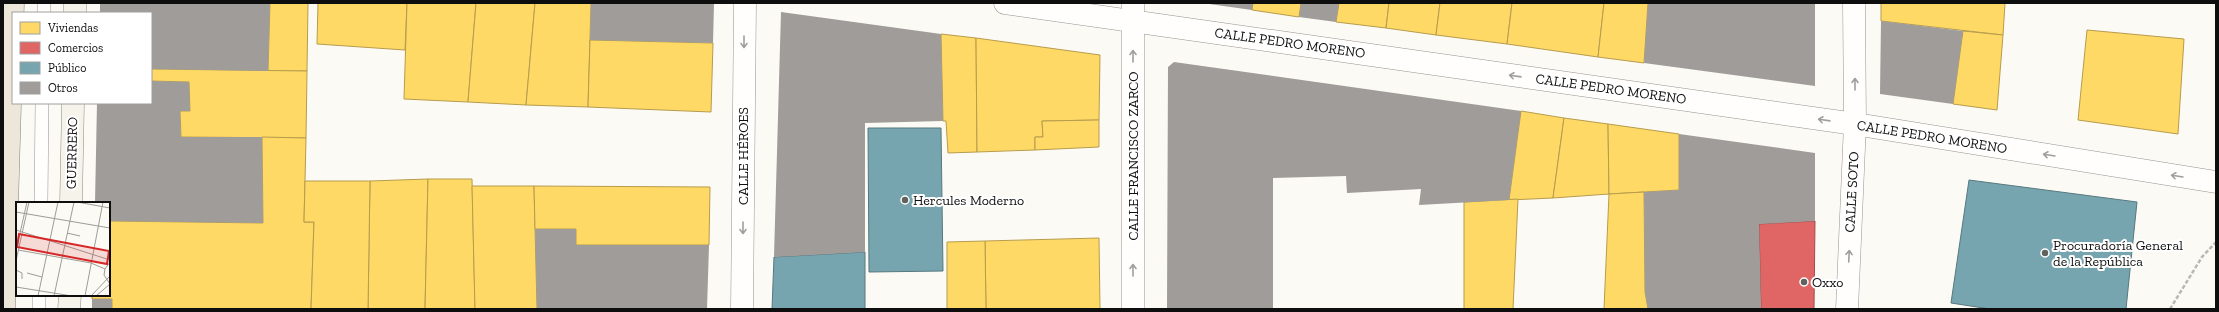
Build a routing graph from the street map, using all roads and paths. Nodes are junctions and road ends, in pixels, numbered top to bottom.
1 (744, 3) edge
2 (1005, 3) edge
3 (1854, 3) edge
4 (1133, 12) edge
5 (12, 37) edge
6 (42, 104) edge
7 (73, 104) edge
8 (1855, 124) junction
9 (2216, 182) edge
10 (41, 202) edge
11 (71, 202) edge
12 (2216, 242) edge
13 (39, 296) edge
14 (70, 296) edge
15 (4, 309) edge
16 (39, 309) edge
17 (69, 309) edge
18 (742, 309) edge
19 (1133, 309) edge
20 (1846, 309) edge
21 (2170, 309) edge

1 -> 18 street, CALLE HÉROES
2 - 4 street, CALLE PEDRO MORENO
8 -> 3 street, CALLE SOTO
8 -> 4 street, CALLE PEDRO MORENO
19 -> 4 street, CALLE FRANCISCO ZARCO
5 - 15 main road
6 - 10 lane
7 - 11 main road, GUERRERO
9 -> 8 street, CALLE PEDRO MORENO
20 -> 8 street, CALLE SOTO
12 - 21 path
13 - 16 lane
14 - 17 main road

